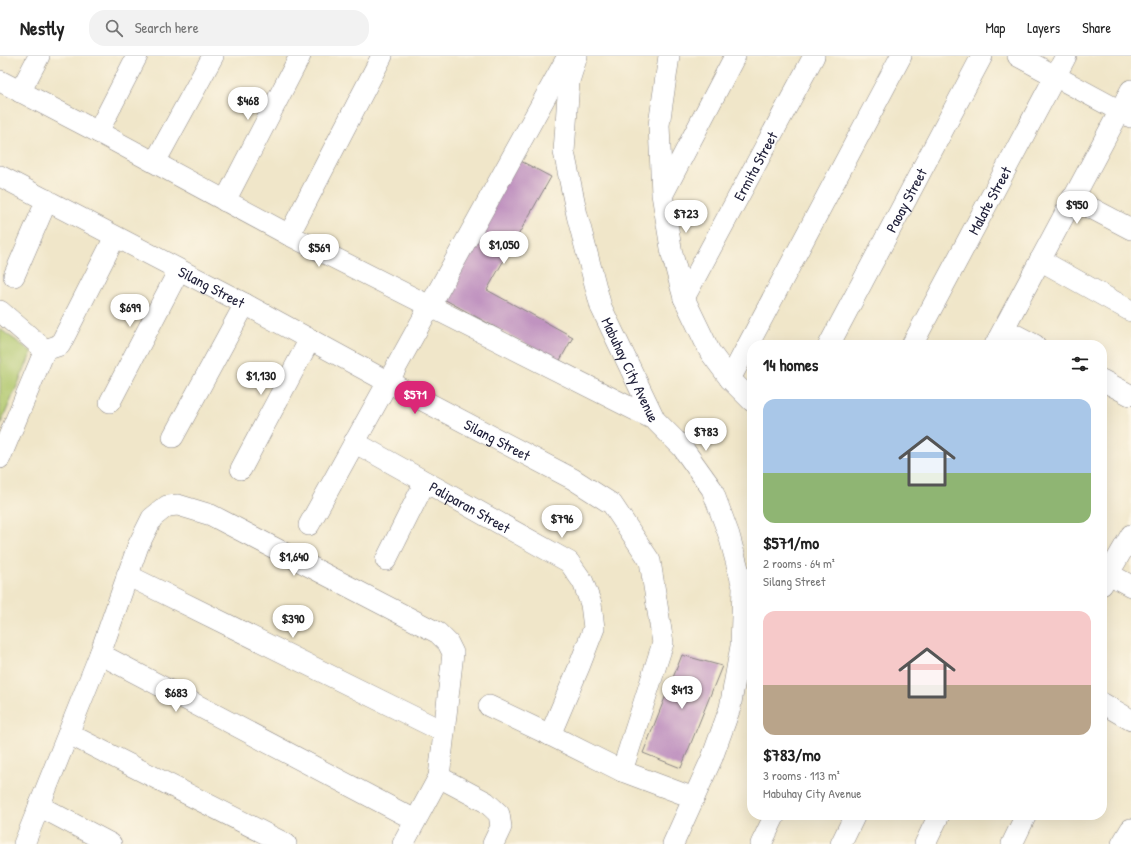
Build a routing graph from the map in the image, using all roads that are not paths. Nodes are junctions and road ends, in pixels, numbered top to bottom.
1 (39, 56) edge
2 (137, 56) edge
3 (213, 56) edge
4 (300, 56) edge
5 (382, 56) edge
6 (568, 56) edge
7 (577, 56) edge
8 (670, 56) edge
9 (734, 56) edge
10 (814, 56) edge
11 (901, 56) edge
12 (982, 56) edge
13 (1018, 56) edge
14 (1066, 56) edge
15 (1055, 75) junction
16 (0, 81) edge
17 (1131, 90) edge
18 (20, 92) junction
19 (1126, 114) edge
20 (98, 132) junction
21 (155, 162) junction
22 (0, 176) edge
23 (662, 194) junction
24 (1072, 198) junction
25 (47, 200) junction
26 (225, 201) junction
27 (1131, 229) edge
28 (289, 234) junction
29 (115, 237) junction
30 (1040, 260) junction
31 (179, 270) junction
32 (14, 276) dead end
33 (684, 298) junction
34 (245, 304) junction
35 (430, 306) junction
36 (0, 311) edge
37 (1131, 311) edge
38 (999, 337) edge
39 (310, 339) junction
40 (751, 340) edge
41 (832, 340) edge
42 (915, 340) edge
43 (1012, 340) edge
44 (747, 347) edge
45 (46, 350) junction
46 (730, 379) junction
47 (388, 382) junction
48 (1107, 383) edge
49 (1130, 395) dead end
50 (747, 396) edge
51 (110, 402) dead end
52 (655, 420) junction
53 (173, 436) dead end
54 (354, 442) junction
55 (0, 458) edge
56 (241, 469) dead end
57 (425, 482) junction
58 (309, 525) dead end
59 (1131, 535) edge
60 (386, 560) dead end
61 (127, 575) junction
62 (1107, 576) edge
63 (1107, 580) edge
64 (747, 584) edge
65 (1131, 586) edge
66 (747, 595) edge
67 (100, 654) junction
68 (489, 706) dead end
69 (1107, 706) edge
70 (1131, 720) edge
71 (444, 732) junction
72 (69, 734) junction
73 (550, 735) junction
74 (622, 771) junction
75 (439, 778) junction
76 (694, 798) junction
77 (39, 806) junction
78 (415, 820) junction
79 (773, 820) edge
80 (853, 820) edge
81 (937, 820) edge
82 (1024, 820) edge
83 (1131, 829) edge
84 (24, 844) edge
85 (111, 844) edge
86 (286, 844) edge
87 (403, 844) edge
88 (493, 844) edge
89 (673, 844) edge
90 (761, 844) edge
91 (841, 844) edge
92 (925, 844) edge
93 (1012, 844) edge
94 (1122, 844) edge

1 - 18 street
2 - 20 street
3 - 21 street
4 - 26 street
5 - 28 street
6 - 35 street
7 - 52 street, Mabuhay City Avenue
8 - 23 street
9 - 23 street
10 - 33 street, Ermita Street
11 - 40 street
12 - 41 street, Paoay Street
13 - 15 street
14 - 15 street, Malate Street
15 - 19 street
15 - 42 street, Malate Street
16 - 18 street
17 - 19 street
18 - 20 street
19 - 24 street
20 - 21 street
21 - 26 street
22 - 25 street, Silang Street
23 - 33 street
24 - 27 street
24 - 30 street
25 - 29 street, Silang Street
25 - 32 street
26 - 28 street
28 - 35 street
29 - 31 street, Silang Street
29 - 45 street
30 - 37 street
30 - 38 street
31 - 34 street, Silang Street
31 - 51 street
33 - 46 street
34 - 39 street, Silang Street
34 - 53 street
35 - 47 street
35 - 52 street
36 - 45 street
38 - 43 street
39 - 47 street, Silang Street
39 - 56 street
44 - 46 street
45 - 55 street
46 - 50 street
47 - 54 street
47 - 74 street, Silang Street
48 - 49 street
52 - 64 street, Mabuhay City Avenue
54 - 57 street, Paliparan Street
54 - 58 street
57 - 60 street
57 - 73 street, Paliparan Street
59 - 62 street
61 - 67 street
61 - 71 street
61 - 71 street
63 - 65 street
66 - 76 street, Mabuhay City Avenue
67 - 72 street
67 - 78 street
68 - 73 street
69 - 70 street
71 - 75 street
72 - 77 street
72 - 86 street
73 - 74 street
74 - 76 street
75 - 78 street
75 - 88 street
76 - 89 street, Mabuhay City Avenue
77 - 84 street
77 - 85 street
78 - 87 street
79 - 90 street
80 - 91 street
81 - 92 street
82 - 93 street
83 - 94 street

